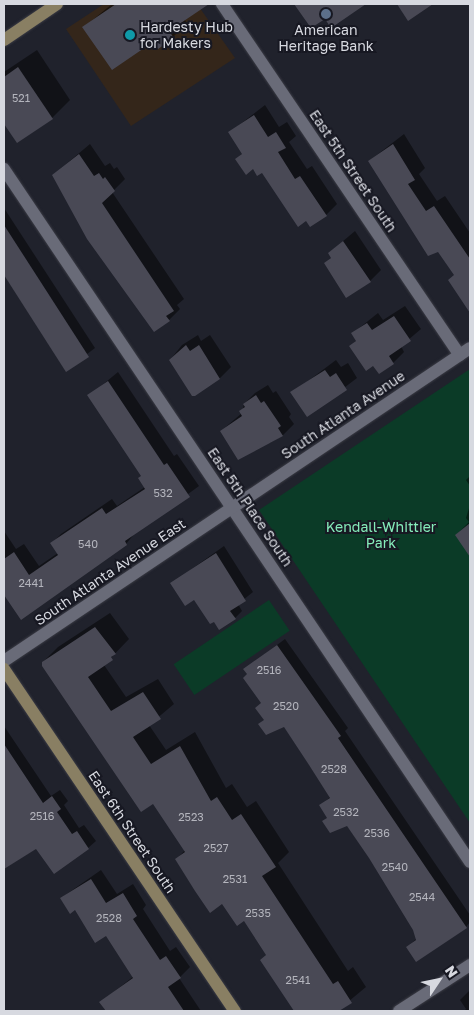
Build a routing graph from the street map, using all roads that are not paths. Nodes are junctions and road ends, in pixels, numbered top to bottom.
1 (57, 4) edge
2 (222, 4) edge
3 (4, 40) edge
4 (4, 169) edge
5 (465, 352) edge
6 (232, 508) junction
7 (4, 661) edge
8 (4, 670) edge
9 (470, 862) edge
10 (470, 965) edge
11 (236, 1011) edge
12 (399, 1011) edge

1 - 3 street
2 - 5 street, East 5th Street South
4 - 6 street, East 5th Place South
5 - 6 street, South Atlanta Avenue
6 - 7 street, South Atlanta Avenue East
6 - 9 street, East 5th Place South
8 - 11 street, East 6th Street South
10 - 12 street

